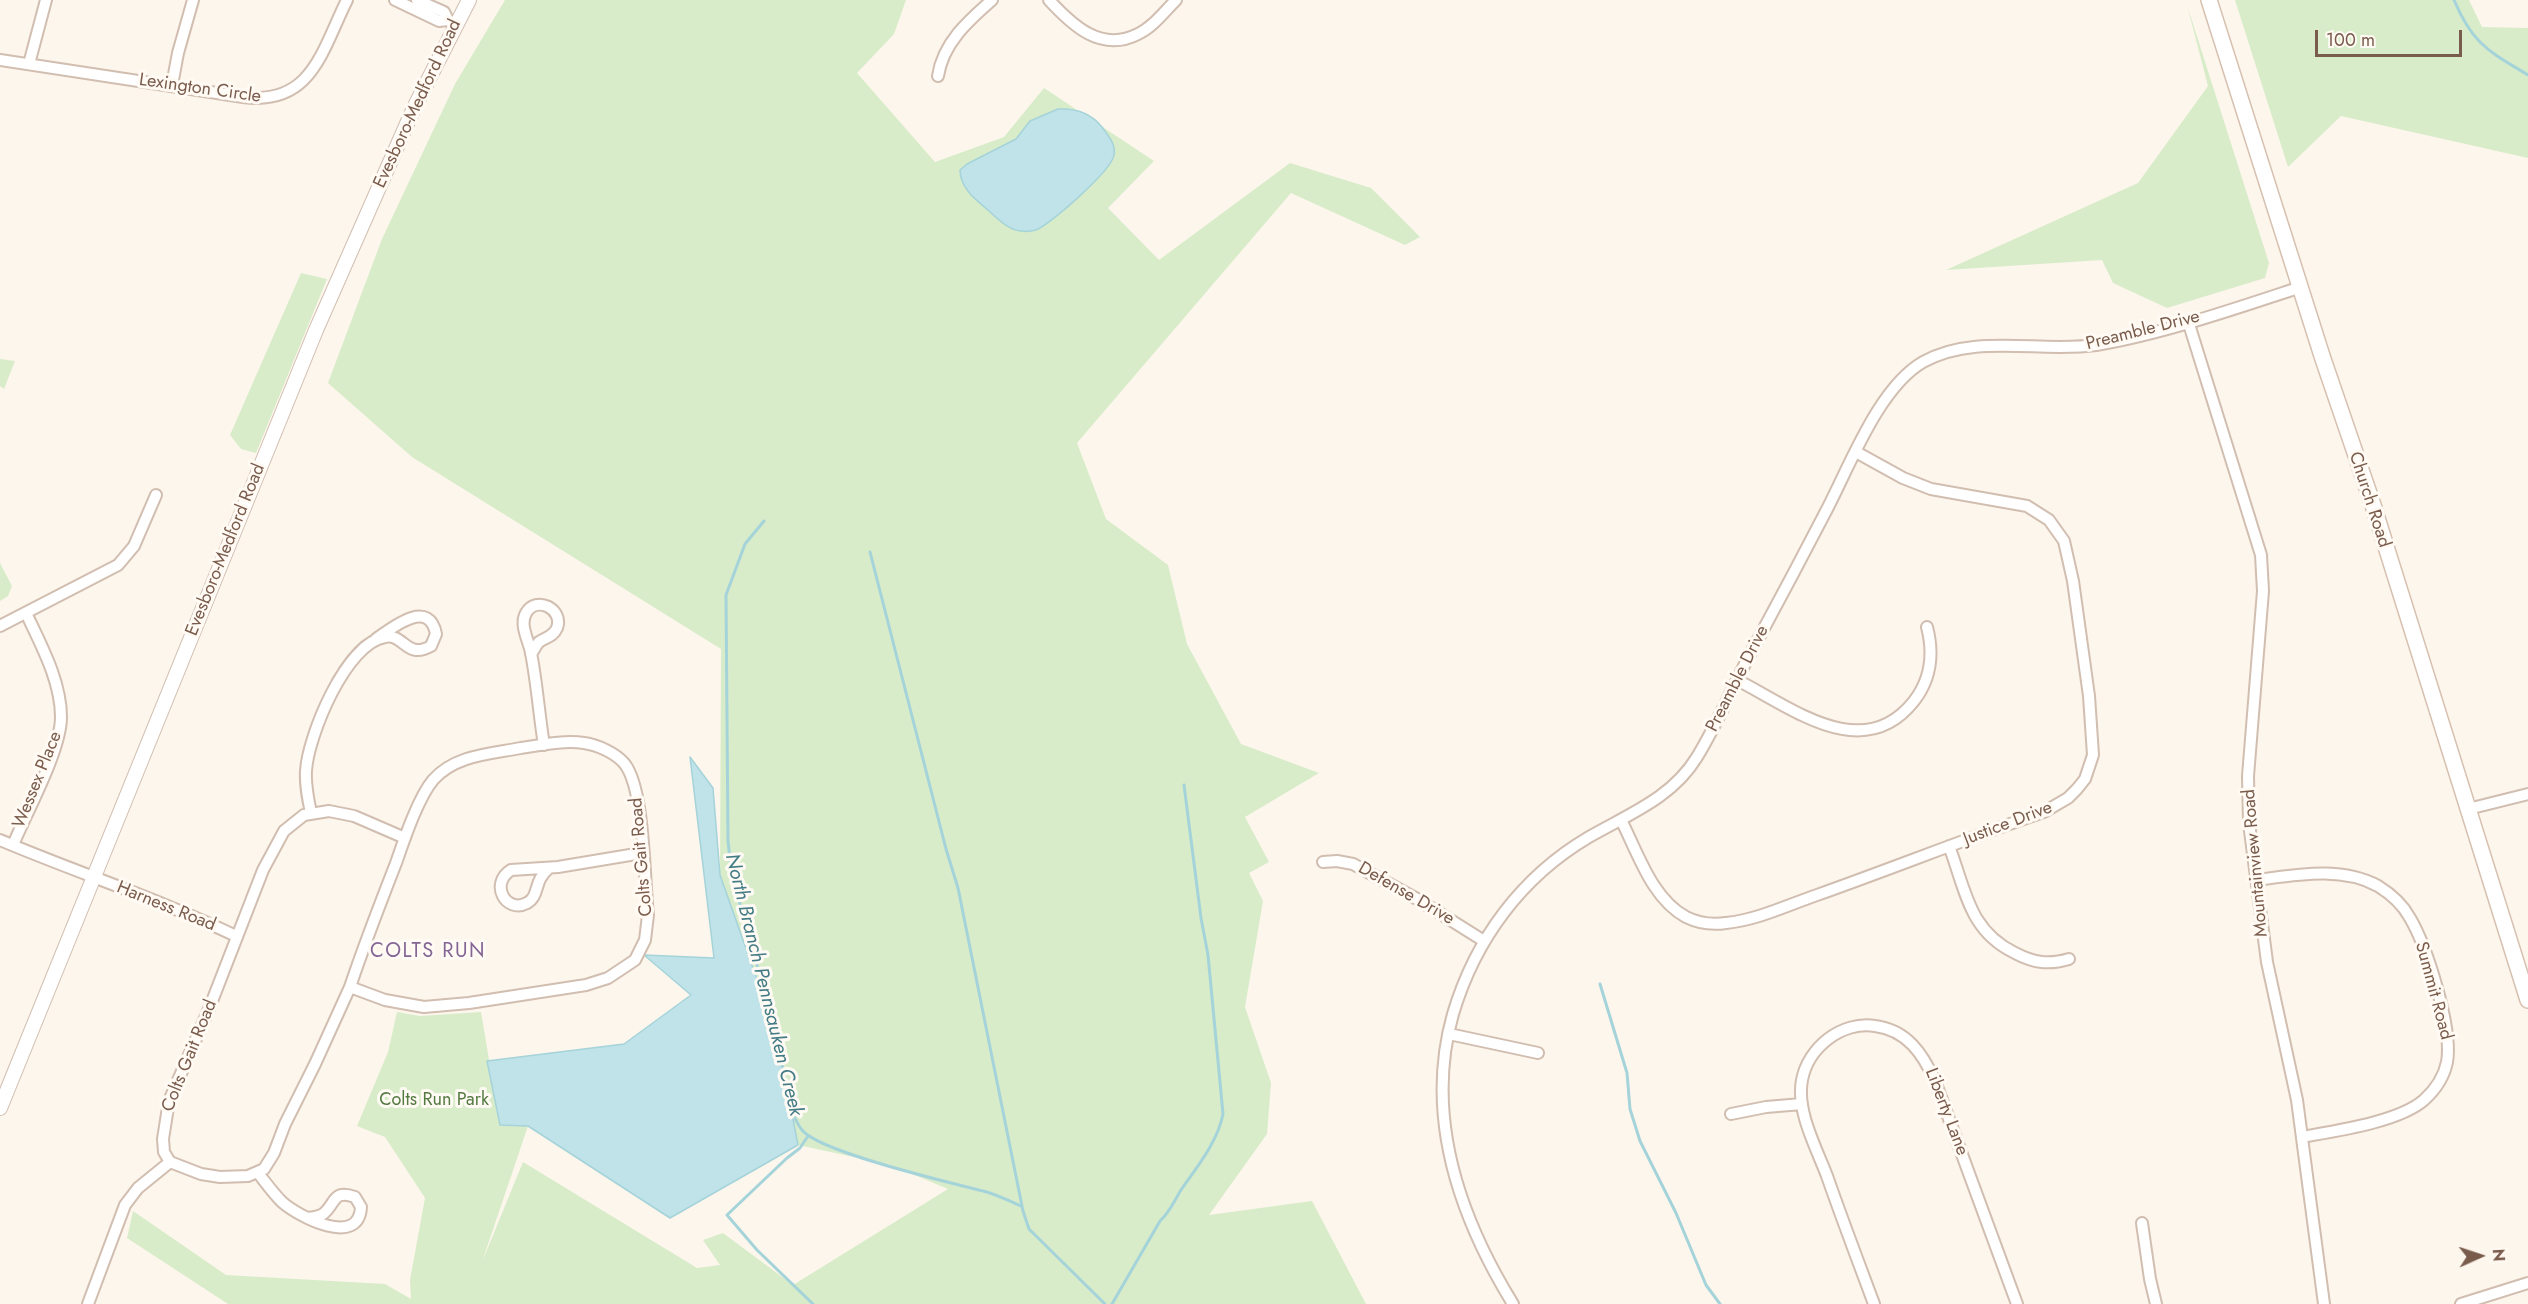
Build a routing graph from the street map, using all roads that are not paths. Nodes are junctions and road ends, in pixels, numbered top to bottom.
1 (46, 0) edge
2 (193, 0) edge
3 (347, 0) edge
4 (395, 0) edge
5 (417, 0) edge
6 (469, 0) edge
7 (992, 0) edge
8 (1049, 0) edge
9 (1176, 0) edge
10 (2209, 0) edge
11 (452, 22) junction
12 (0, 60) edge
13 (29, 64) junction
14 (938, 76) dead end
15 (172, 85) junction
16 (2301, 287) junction
17 (2188, 321) junction
18 (1856, 452) junction
19 (156, 495) dead end
20 (26, 613) junction
21 (0, 626) edge
22 (1927, 627) dead end
23 (376, 639) junction
24 (531, 654) dead end
25 (1737, 680) junction
26 (544, 745) junction
27 (2528, 794) edge
28 (2468, 809) junction
29 (311, 813) junction
30 (1621, 820) junction
31 (405, 838) junction
32 (0, 840) edge
33 (13, 845) junction
34 (1949, 846) junction
35 (642, 853) junction
36 (1323, 862) dead end
37 (549, 868) junction
38 (95, 879) junction
39 (2257, 880) junction
40 (236, 936) junction
41 (1484, 941) junction
42 (2069, 959) dead end
43 (350, 987) junction
44 (2528, 1000) edge
45 (1449, 1034) junction
46 (1538, 1053) dead end
47 (1802, 1104) junction
48 (0, 1108) edge
49 (1731, 1114) dead end
50 (2302, 1137) junction
51 (170, 1162) junction
52 (258, 1173) junction
53 (308, 1218) junction
54 (2142, 1223) dead end
55 (2528, 1283) edge
56 (88, 1304) edge
57 (1513, 1304) edge
58 (1874, 1304) edge
59 (2017, 1304) edge
60 (2156, 1304) edge
61 (2324, 1304) edge
62 (2461, 1304) edge

1 - 13 street
2 - 15 street
3 - 15 street, Lexington Circle
4 - 11 street
5 - 11 street
6 - 11 street, Evesboro-Medford Road
7 - 14 street
8 - 9 street
10 - 16 main road, Church Road
11 - 38 street, Evesboro-Medford Road
12 - 13 street, Lexington Circle
13 - 15 street, Lexington Circle
16 - 17 street, Preamble Drive
16 - 28 main road, Church Road
17 - 18 street, Preamble Drive
17 - 39 street, Mountainview Road
18 - 25 street, Preamble Drive
18 - 34 street, Justice Drive
19 - 20 street
20 - 21 street
20 - 33 street, Wessex Place
22 - 25 street
23 - 23 street
23 - 29 street
24 - 26 street
25 - 30 street, Preamble Drive
26 - 31 street, Colts Gait Road
26 - 35 street, Colts Gait Road
27 - 28 street
28 - 44 main road, Church Road
29 - 31 street
29 - 40 street, Colts Gait Road
30 - 34 street, Justice Drive
30 - 41 street, Preamble Drive
31 - 43 street, Colts Gait Road
32 - 33 street, Harness Road
33 - 38 street, Harness Road
34 - 42 street
35 - 37 street
35 - 43 street, Colts Gait Road
36 - 41 street, Defense Drive
37 - 37 street
38 - 40 street, Harness Road
38 - 48 street, Evesboro-Medford Road
39 - 50 street, Mountainview Road
39 - 50 street, Summit Road
40 - 51 street, Colts Gait Road
41 - 45 street, Preamble Drive
43 - 52 street, Colts Gait Road
45 - 46 street
45 - 57 street, Preamble Drive
47 - 49 street
47 - 58 street, Liberty Lane
47 - 59 street, Liberty Lane
50 - 61 street, Mountainview Road
51 - 52 street
51 - 56 street
52 - 53 street
53 - 53 street
54 - 60 street
55 - 62 street

